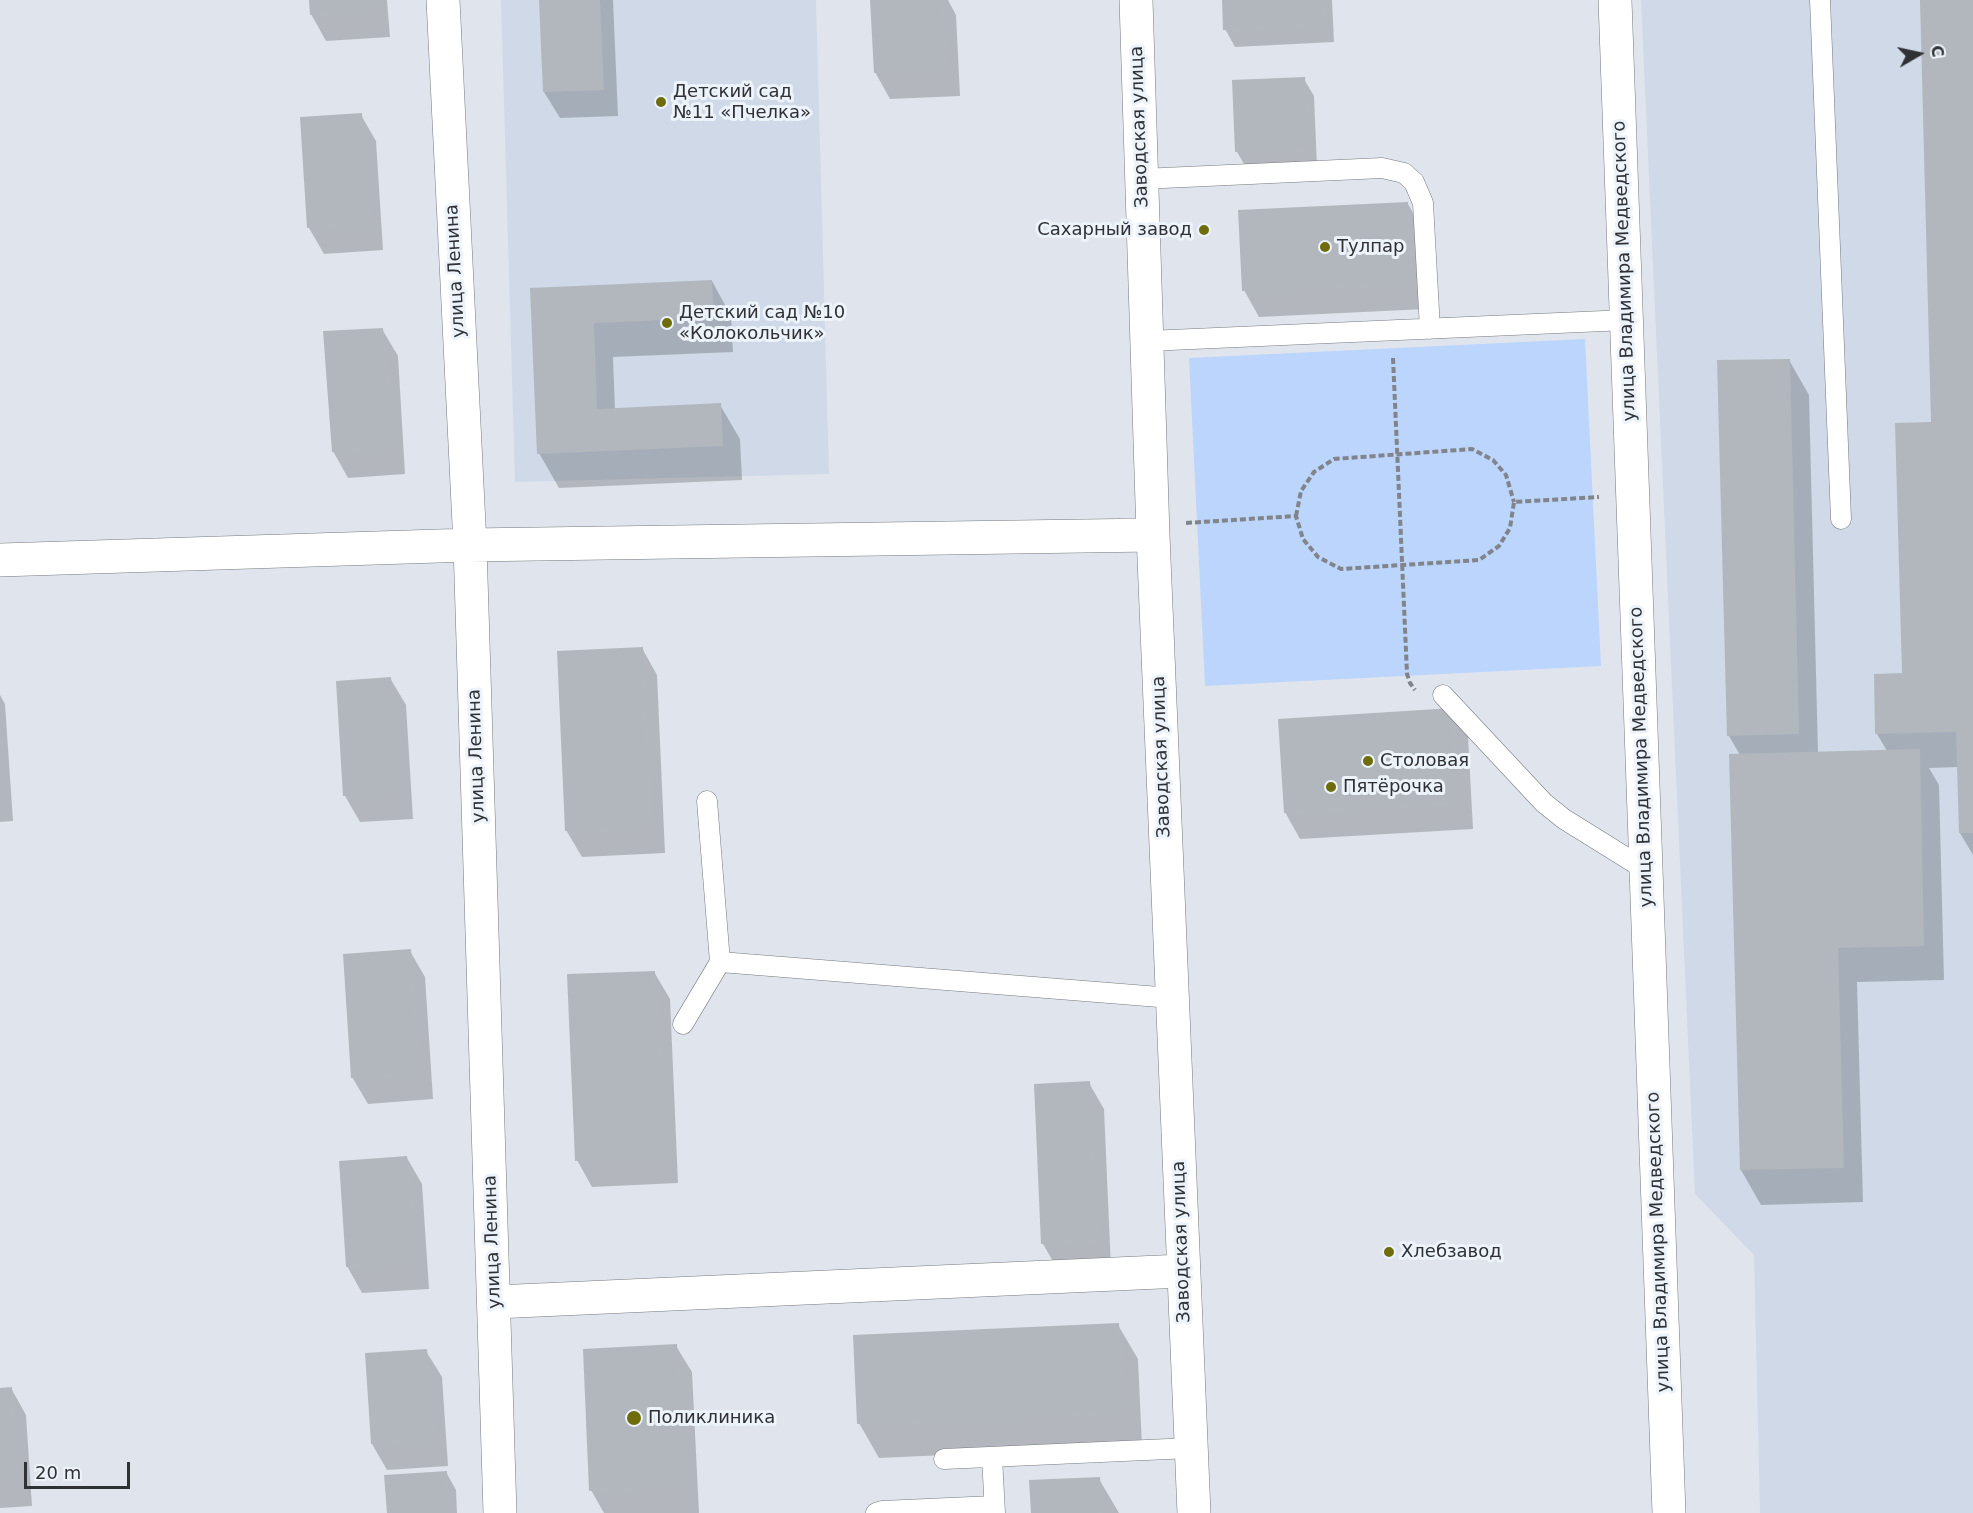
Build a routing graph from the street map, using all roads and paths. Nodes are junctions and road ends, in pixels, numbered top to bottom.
1 (442, 0) edge
2 (1136, 0) edge
3 (1615, 0) edge
4 (1820, 0) edge
5 (1141, 179) junction
6 (1626, 320) junction
7 (1430, 329) junction
8 (1392, 330) junction
9 (1147, 341) junction
10 (1397, 454) junction
11 (1633, 494) junction
12 (1514, 502) junction
13 (1296, 516) junction
14 (1841, 519) dead end
15 (1153, 531) junction
16 (470, 545) junction
17 (0, 560) edge
18 (1402, 565) junction
19 (1443, 695) joint
20 (707, 801) dead end
21 (1646, 870) junction
22 (720, 962) junction
23 (1172, 998) junction
24 (683, 1024) dead end
25 (1182, 1272) junction
26 (495, 1302) junction
27 (1191, 1448) junction
28 (992, 1457) junction
29 (944, 1459) dead end
30 (994, 1509) edge
31 (500, 1513) edge
32 (876, 1513) edge
33 (1194, 1513) edge
34 (1669, 1513) edge

1 - 16 street, улица Ленина
2 - 5 street, Заводская улица
3 - 6 street, улица Владимира Медведского
4 - 14 lane
5 - 7 lane
5 - 9 street, Заводская улица
6 - 7 lane
6 - 11 street, улица Владимира Медведского
7 - 8 lane
8 - 9 lane
8 - 10 path
9 - 15 street, Заводская улица
10 - 12 path
10 - 13 path
10 - 18 path
11 - 12 path
11 - 21 street, улица Владимира Медведского
12 - 18 path
13 - 15 path
13 - 18 path
15 - 16 street
15 - 23 street, Заводская улица
16 - 17 street
16 - 26 street, улица Ленина
18 - 19 path
19 - 21 lane
20 - 22 lane
21 - 34 street, улица Владимира Медведского
22 - 23 lane
22 - 24 lane
23 - 25 street, Заводская улица
25 - 26 street
25 - 27 street, Заводская улица
26 - 31 street, улица Ленина
27 - 28 lane
27 - 33 street, Заводская улица
28 - 29 lane
28 - 30 lane
30 - 32 lane

